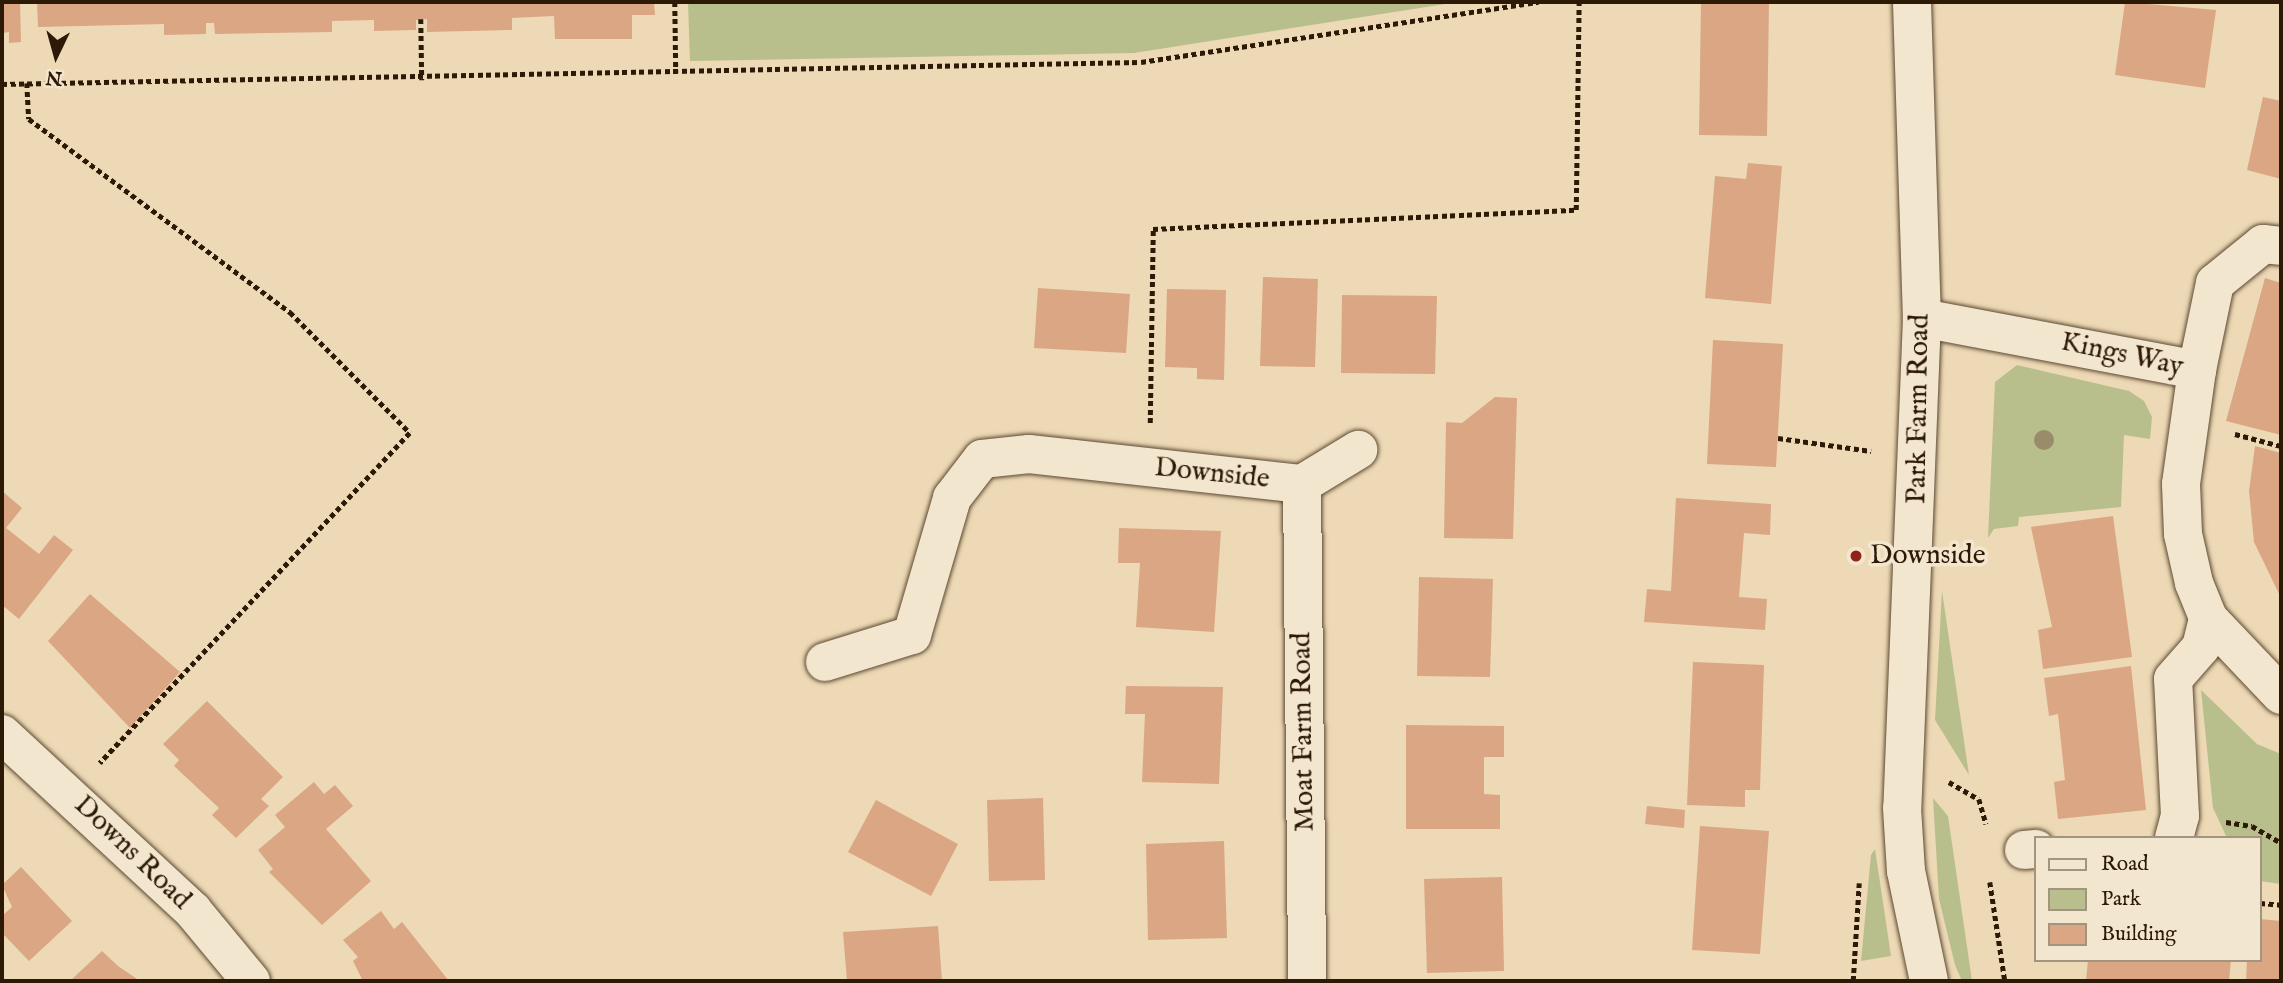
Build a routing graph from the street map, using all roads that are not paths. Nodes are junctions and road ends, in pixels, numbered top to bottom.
1 (1912, 2) edge
2 (2281, 246) edge
3 (1922, 318) junction
4 (2197, 370) junction
5 (1358, 450) dead end
6 (1302, 484) junction
7 (2208, 618) junction
8 (825, 662) dead end
9 (2281, 695) edge
10 (2, 734) edge
11 (2177, 827) edge
12 (251, 981) edge
13 (1307, 981) edge
14 (1930, 981) edge

1 - 3 street, Park Farm Road
2 - 4 street
3 - 4 street, Kings Way
3 - 14 street, Park Farm Road
4 - 7 street, Kings Way
5 - 6 street, Downside
6 - 8 street, Downside
6 - 13 street, Moat Farm Road
7 - 9 street, Kings Way
7 - 11 street
10 - 12 street, Downs Road

